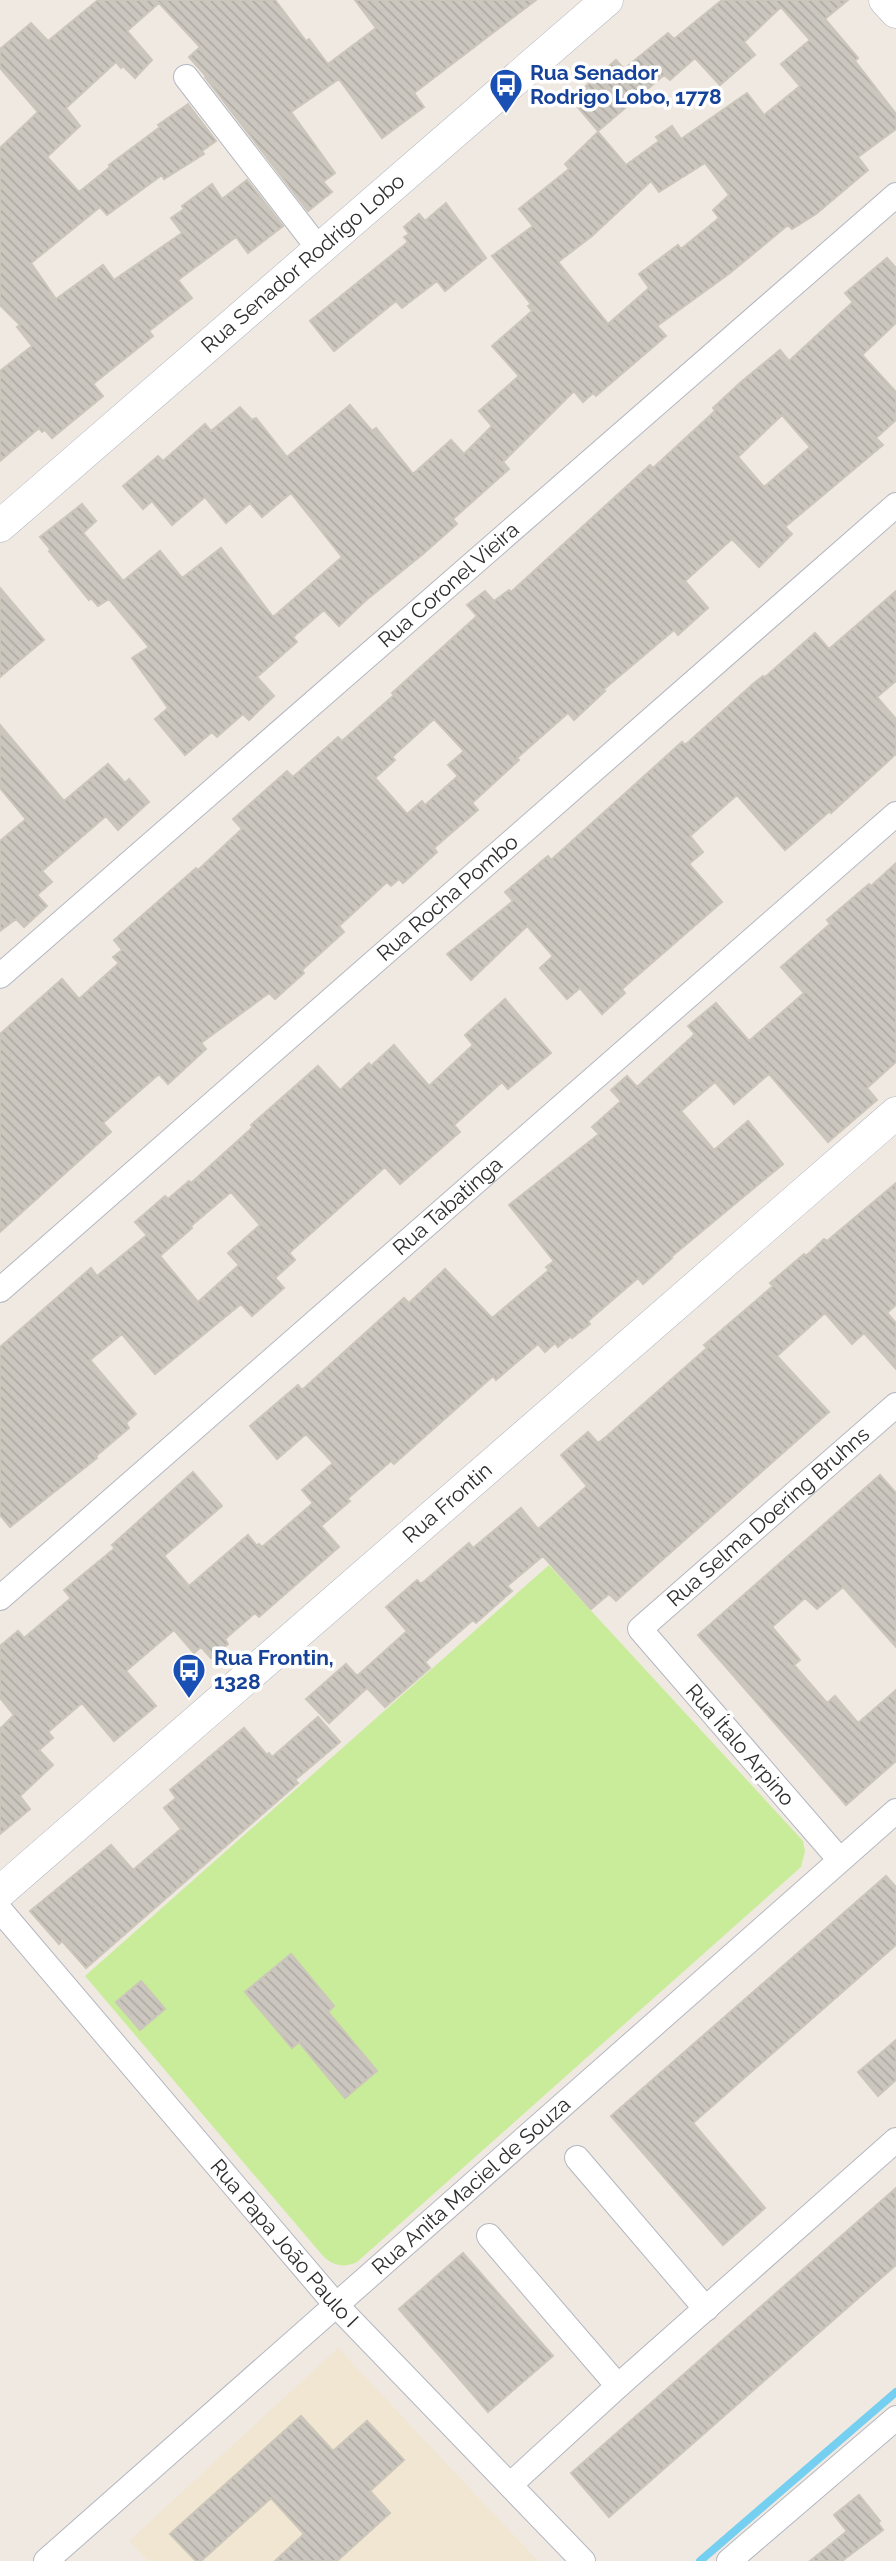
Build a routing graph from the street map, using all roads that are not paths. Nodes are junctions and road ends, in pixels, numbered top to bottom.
1 (607, 0) edge
2 (886, 0) edge
3 (896, 12) edge
4 (186, 77) dead end
5 (896, 195) edge
6 (319, 249) junction
7 (896, 505) edge
8 (0, 526) edge
9 (896, 814) edge
10 (0, 976) edge
11 (896, 1113) edge
12 (0, 1290) edge
13 (892, 1417) edge
14 (0, 1598) edge
15 (640, 1629) joint
16 (896, 1811) edge
17 (840, 1860) junction
18 (0, 1892) edge
19 (0, 1910) edge
20 (896, 2140) edge
21 (577, 2158) dead end
22 (489, 2236) dead end
23 (336, 2305) junction
24 (706, 2309) junction
25 (618, 2386) junction
26 (896, 2418) edge
27 (510, 2485) junction
28 (46, 2561) edge
29 (583, 2561) edge
30 (729, 2561) edge

1 - 6 street, Rua Senador Rodrigo Lobo
2 - 3 street
4 - 6 street
5 - 10 street, Rua Coronel Vieira
6 - 8 street, Rua Senador Rodrigo Lobo
7 - 12 street, Rua Rocha Pombo
9 - 14 street, Rua Tabatinga
11 - 18 street, Rua Frontin
13 - 15 street, Rua Selma Doering Bruhns
15 - 17 street, Rua Ítalo Arpino
16 - 17 street, Rua Anita Maciel de Souza
17 - 23 street, Rua Anita Maciel de Souza
19 - 23 street, Rua Papa João Paulo I
20 - 24 street
21 - 24 street
22 - 25 street
23 - 27 street, Rua Papa João Paulo I
23 - 28 street, Rua Anita Maciel de Souza
24 - 25 street
25 - 27 street
26 - 30 street
27 - 29 street, Rua Papa João Paulo I

